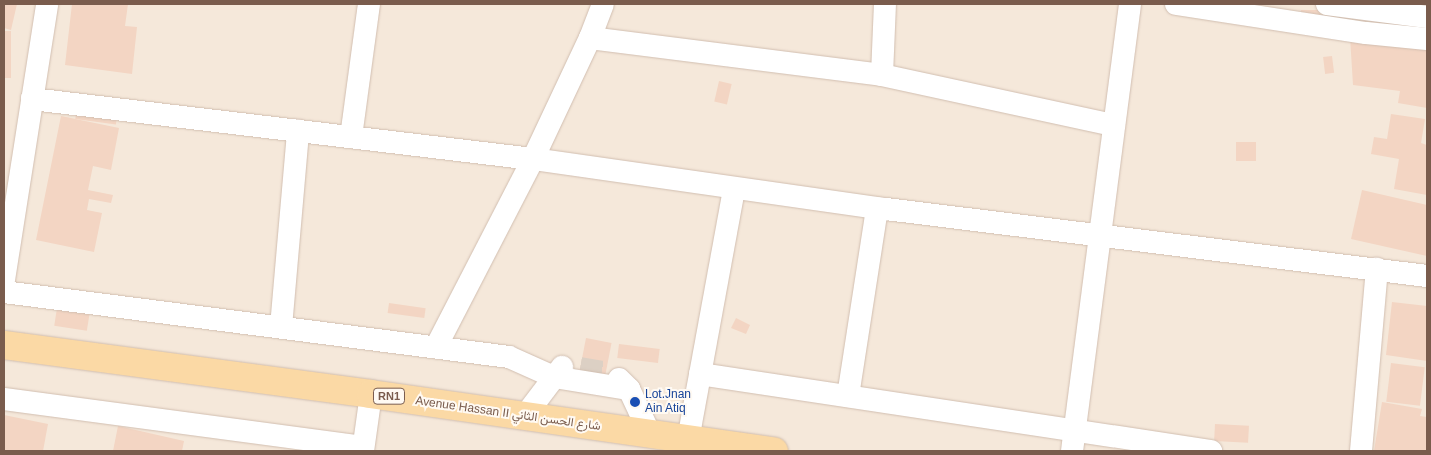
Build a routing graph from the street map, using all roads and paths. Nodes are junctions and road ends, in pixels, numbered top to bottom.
1 (47, 4) edge
2 (368, 4) edge
3 (603, 4) edge
4 (885, 4) edge
5 (1130, 4) edge
6 (1176, 4) edge
7 (1327, 4) edge
8 (1427, 17) edge
9 (590, 38) junction
10 (1427, 39) edge
11 (882, 76) junction
12 (32, 99) junction
13 (1114, 125) junction
14 (298, 131) junction
15 (351, 137) junction
16 (533, 159) junction
17 (734, 189) junction
18 (877, 208) junction
19 (1100, 235) junction
20 (1377, 269) junction
21 (1427, 276) edge
22 (4, 280) edge
23 (4, 292) edge
24 (281, 327) junction
25 (4, 346) edge
26 (436, 347) junction
27 (580, 368) tunnel mouth
28 (607, 373) tunnel mouth
29 (700, 374) junction
30 (554, 377) junction
31 (629, 389) junction
32 (371, 394) junction
33 (848, 396) junction
34 (4, 400) edge
35 (524, 417) junction
36 (650, 434) junction
37 (688, 440) junction
38 (1074, 441) edge
39 (363, 449) edge
40 (774, 451) edge
41 (1211, 451) edge
42 (1360, 451) edge

1 - 12 street
2 - 15 street
3 - 9 street
4 - 11 street
5 - 13 street
6 - 10 street
7 - 8 street
9 - 11 street
9 - 16 street
11 - 13 street
12 - 14 street
12 - 22 street
13 - 19 street
14 - 15 street
14 - 24 street
15 - 16 street
16 - 17 street
16 - 26 street
17 - 18 street
17 - 29 street
18 - 19 street
18 - 33 street
19 - 20 street
19 - 38 street
20 - 21 street
20 - 42 street
23 - 24 street
24 - 26 street
25 - 32 main road, Avenue Hassan II شارع الحسن الثاني / RN1
26 - 30 street
27 - 30 street
28 - 31 street
29 - 33 street
29 - 37 street
30 - 31 street
30 - 35 street
31 - 36 street
32 - 35 main road, Avenue Hassan II شارع الحسن الثاني / RN1
32 - 39 street
33 - 38 street
34 - 39 street
35 - 36 main road, Avenue Hassan II شارع الحسن الثاني / RN1
36 - 37 main road, Avenue Hassan II شارع الحسن الثاني / RN1
37 - 40 main road, Avenue Hassan II شارع الحسن الثاني / RN1
38 - 41 street

